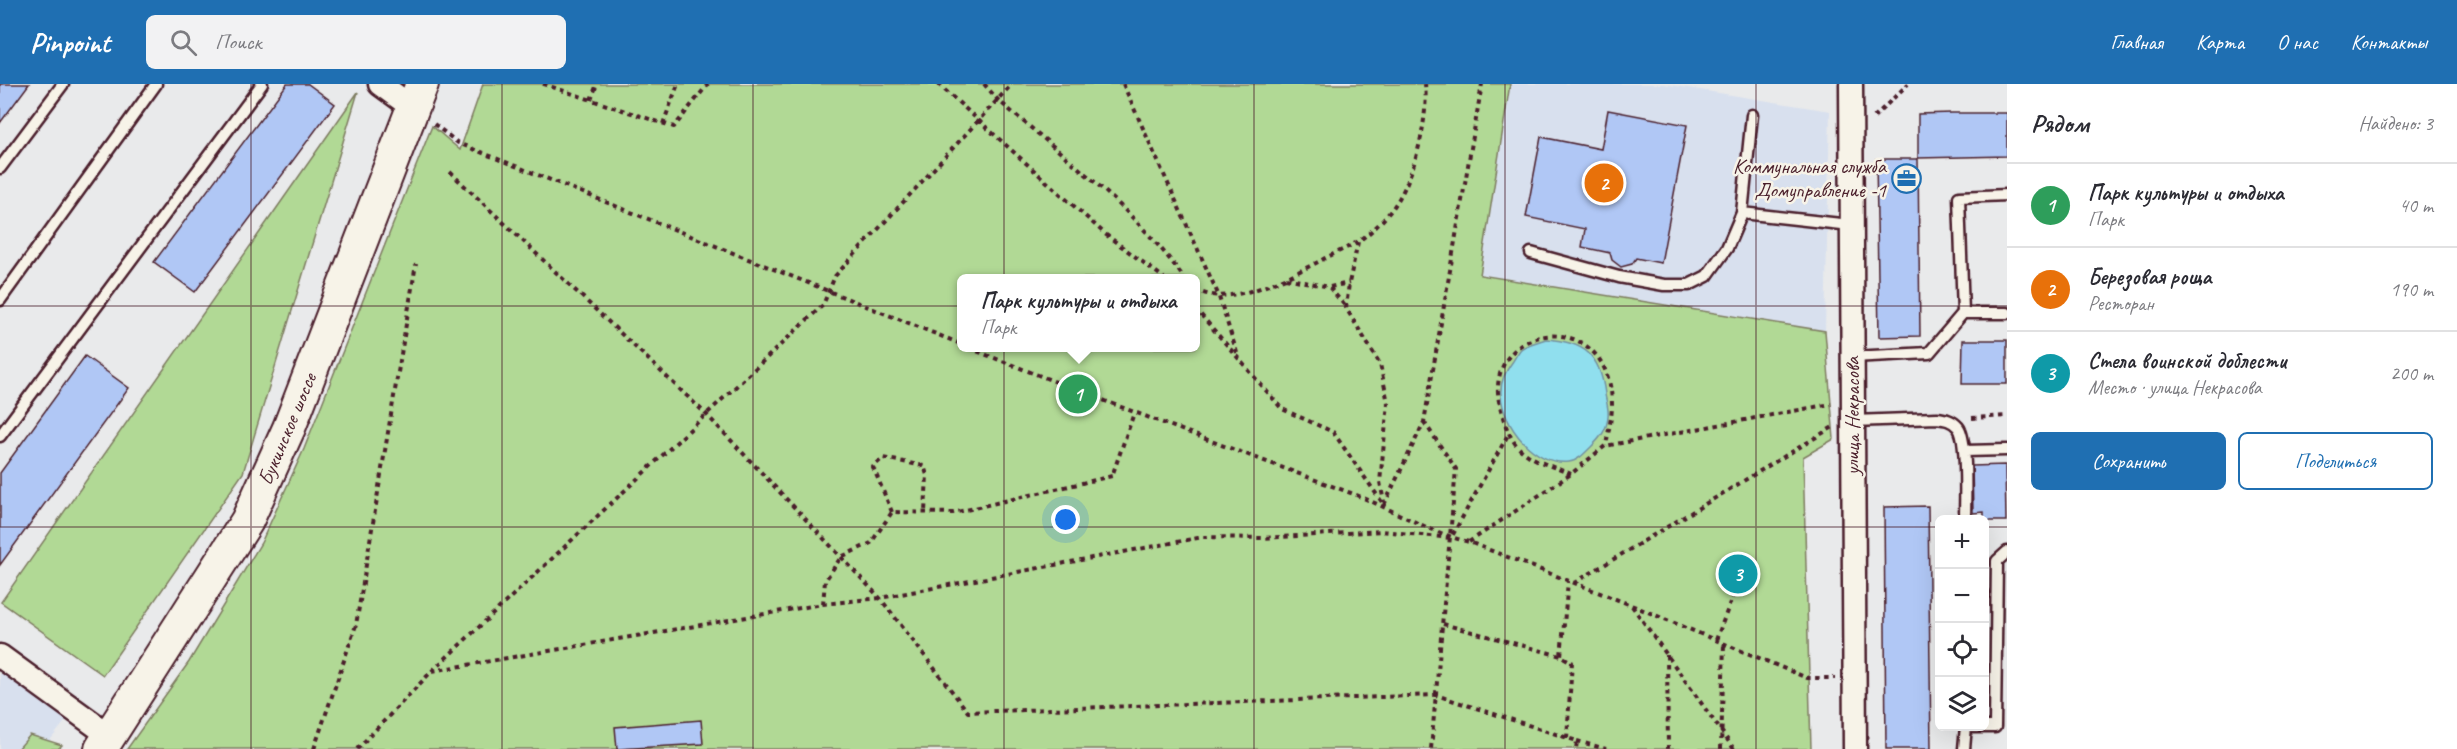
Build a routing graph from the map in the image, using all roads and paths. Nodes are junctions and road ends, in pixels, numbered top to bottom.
1 (63, 84) edge
2 (156, 84) edge
3 (262, 84) edge
4 (380, 84) edge
5 (543, 84) edge
6 (597, 84) edge
7 (678, 84) edge
8 (708, 84) edge
9 (938, 84) edge
10 (984, 84) edge
11 (1012, 84) edge
12 (1123, 84) edge
13 (1425, 84) edge
14 (1482, 84) edge
15 (1851, 84) edge
16 (1908, 84) edge
17 (418, 96) edge
18 (591, 100) junction
19 (998, 100) junction
20 (1752, 115) dead end
21 (979, 120) junction
22 (663, 124) junction
23 (1852, 139) junction
24 (0, 168) edge
25 (450, 172) dead end
26 (2007, 195) edge
27 (1742, 213) junction
28 (1851, 225) junction
29 (1359, 241) junction
30 (1531, 253) dead end
31 (416, 264) dead end
32 (1157, 274) edge
33 (1180, 274) edge
34 (1286, 278) junction
35 (1348, 283) junction
36 (1329, 287) junction
37 (1200, 291) edge
38 (830, 292) junction
39 (1218, 294) junction
40 (0, 300) edge
41 (1346, 308) junction
42 (1963, 313) junction
43 (2007, 313) edge
44 (1200, 314) edge
45 (957, 342) edge
46 (979, 352) edge
47 (1852, 357) junction
48 (1239, 359) junction
49 (1134, 413) junction
50 (706, 414) junction
51 (1849, 416) junction
52 (2007, 416) edge
53 (1950, 420) junction
54 (1425, 422) junction
55 (1509, 433) junction
56 (0, 436) edge
57 (1605, 446) junction
58 (2007, 450) edge
59 (1964, 451) junction
60 (1572, 474) junction
61 (1384, 505) junction
62 (892, 512) junction
63 (925, 512) junction
64 (1965, 515) edge
65 (1451, 538) junction
66 (1469, 543) junction
67 (2007, 552) edge
68 (841, 557) junction
69 (1568, 581) junction
70 (1574, 583) junction
71 (1735, 590) dead end
72 (880, 598) junction
73 (824, 604) junction
74 (1631, 605) junction
75 (1443, 624) junction
76 (1716, 640) junction
77 (1724, 643) junction
78 (1667, 655) junction
79 (0, 656) edge
80 (1561, 656) junction
81 (432, 671) junction
82 (1854, 678) junction
83 (2001, 682) edge
84 (1436, 694) junction
85 (1989, 728) edge
86 (1966, 731) edge
87 (1721, 732) junction
88 (1567, 738) junction
89 (1577, 741) junction
90 (105, 743) edge
91 (314, 749) edge
92 (357, 749) edge
93 (1431, 749) edge
94 (1576, 749) edge
95 (1606, 749) edge
96 (1668, 749) edge
97 (1721, 749) edge
98 (1734, 749) edge
99 (1855, 749) edge
100 (1964, 749) edge

1 - 24 lane
2 - 40 lane
3 - 56 lane
4 - 17 street
5 - 18 path
6 - 18 path
7 - 22 path
8 - 22 path
9 - 21 path
10 - 19 path
11 - 19 path
12 - 39 path
13 - 29 path
14 - 54 path
15 - 23 street, улица Некрасова
16 - 23 path
17 - 38 path
17 - 90 main road, Букинское шоссе
18 - 22 path
19 - 21 path
19 - 33 path
20 - 27 lane
21 - 32 path
21 - 38 path
23 - 28 street, улица Некрасова
25 - 50 path
26 - 42 lane
27 - 28 lane
27 - 30 lane
28 - 47 street, улица Некрасова
29 - 34 path
29 - 35 path
31 - 91 path
34 - 36 path
34 - 39 path
35 - 36 path
35 - 41 path
36 - 41 path
37 - 39 path
38 - 45 path
38 - 50 path
39 - 48 path
41 - 61 path
42 - 43 lane
42 - 47 lane
44 - 48 path
46 - 49 path
47 - 51 street, улица Некрасова
48 - 61 path
49 - 61 path
49 - 63 path
50 - 68 path
50 - 81 path
51 - 53 lane
51 - 57 path
51 - 70 path
51 - 82 street, улица Некрасова
52 - 53 path
53 - 59 lane
54 - 61 path
54 - 65 path
55 - 57 path
55 - 60 path
55 - 65 path
57 - 60 path
58 - 59 lane
59 - 64 lane
60 - 66 path
61 - 65 path
62 - 63 path
62 - 63 path
62 - 68 path
65 - 66 path
65 - 72 path
65 - 75 path
66 - 69 path
67 - 83 lane
68 - 72 path
68 - 73 path
69 - 70 path
69 - 80 path
70 - 74 path
71 - 76 path
72 - 73 path
72 - 84 path
73 - 81 path
74 - 76 path
74 - 78 path
75 - 80 path
75 - 84 path
76 - 77 path
77 - 82 path
77 - 87 path
78 - 87 path
78 - 96 path
79 - 90 street
80 - 88 path
81 - 92 path
82 - 99 street, улица Некрасова
83 - 85 lane
84 - 88 path
84 - 93 path
86 - 100 lane
87 - 97 path
87 - 98 path
88 - 89 path
89 - 94 path
89 - 95 path

